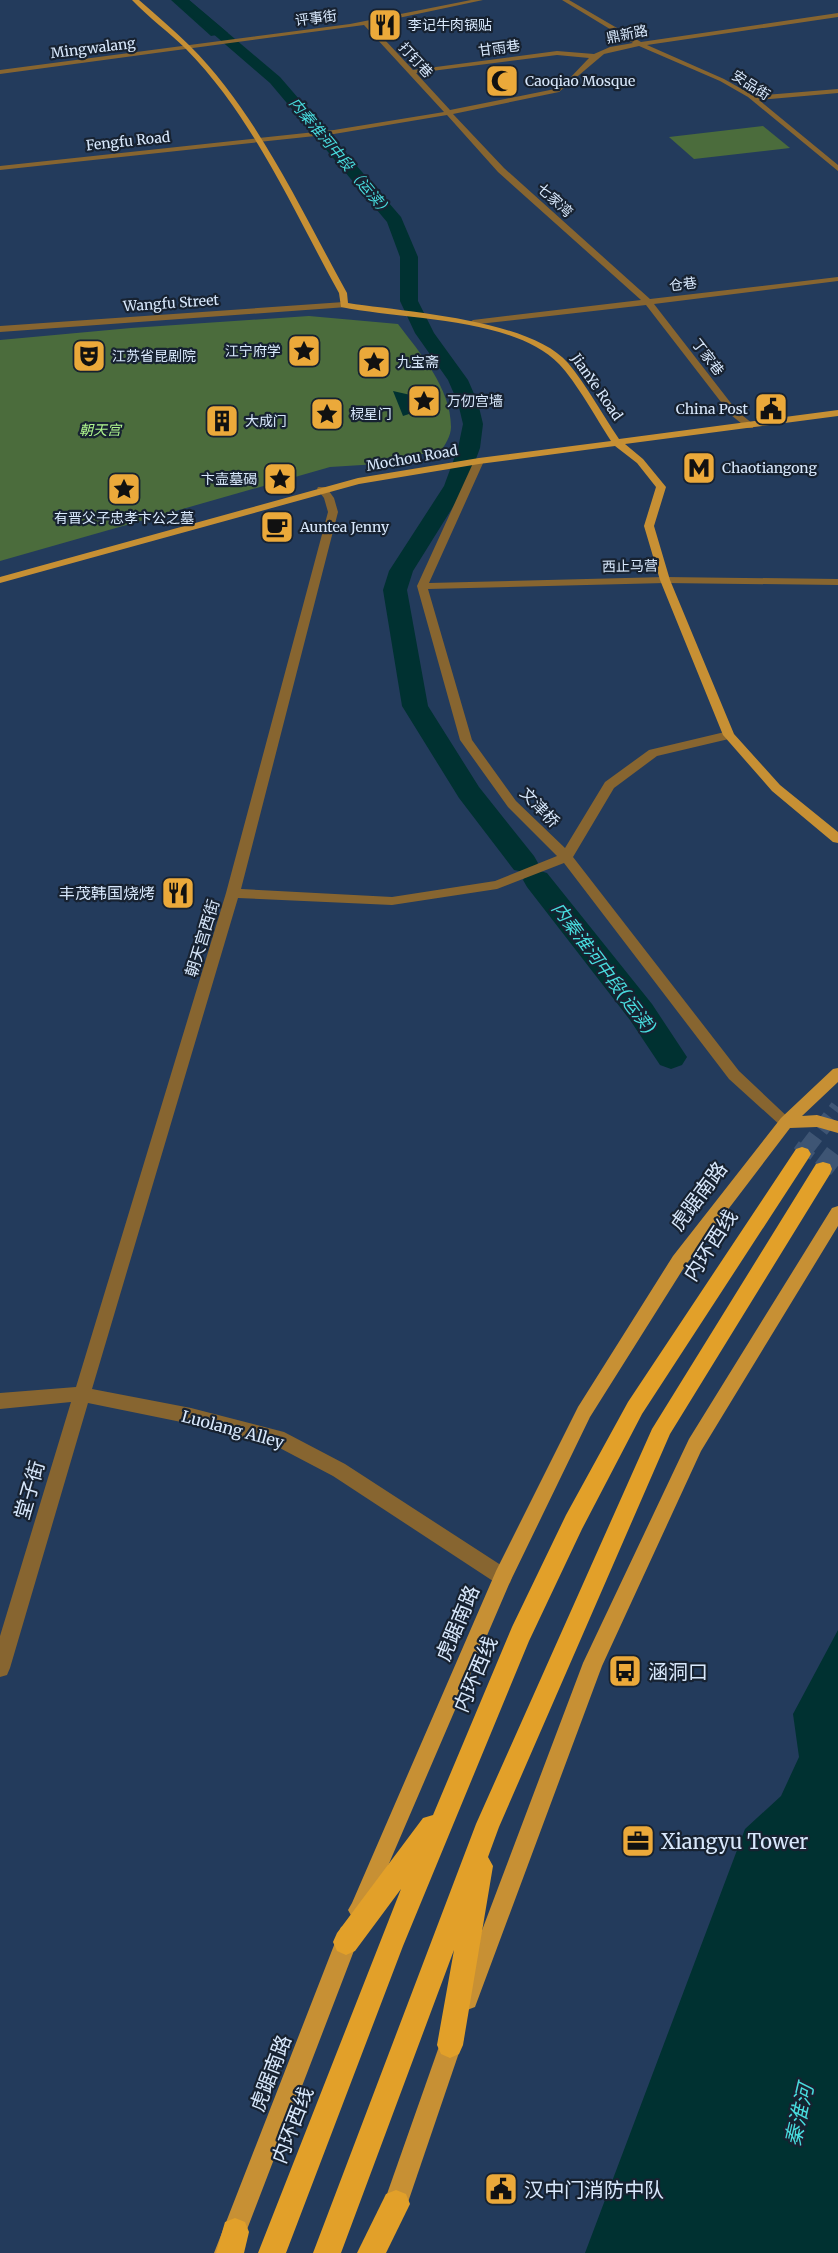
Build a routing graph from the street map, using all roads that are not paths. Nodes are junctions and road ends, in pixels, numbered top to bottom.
1 (135, 0) edge
2 (480, 0) edge
3 (565, 0) edge
4 (838, 15) edge
5 (366, 23) junction
6 (638, 43) junction
7 (189, 48) junction
8 (592, 56) junction
9 (0, 72) edge
10 (410, 72) junction
11 (838, 91) edge
12 (753, 98) junction
13 (448, 113) junction
14 (259, 141) junction
15 (0, 168) edge
16 (838, 168) edge
17 (838, 279) edge
18 (648, 302) junction
19 (344, 305) junction
20 (473, 323) junction
21 (0, 329) edge
22 (838, 413) edge
23 (750, 426) junction
24 (617, 443) junction
25 (479, 461) junction
26 (322, 489) junction
27 (0, 580) edge
28 (665, 580) junction
29 (838, 582) edge
30 (422, 586) junction
31 (729, 735) junction
32 (838, 839) edge
33 (566, 857) junction
34 (233, 893) junction
35 (838, 1073) edge
36 (786, 1122) junction
37 (838, 1127) edge
38 (802, 1154) tunnel mouth
39 (823, 1169) tunnel mouth
40 (838, 1212) edge
41 (80, 1394) junction
42 (0, 1401) edge
43 (503, 1577) junction
44 (0, 1668) edge
45 (450, 1804) junction
46 (488, 1824) junction
47 (346, 1942) junction
48 (450, 2045) junction
49 (396, 2204) junction
50 (231, 2246) edge
51 (272, 2253) edge
52 (327, 2253) edge
53 (370, 2253) edge
54 (379, 2253) edge

1 - 7 main road
2 - 5 street, 评事街
3 - 6 street, 安品街
4 - 6 street, 鼎新路
5 - 7 street, 评事街
5 - 10 street, 打钉巷
6 - 8 street, 鼎新路
6 - 12 street, 安品街
7 - 9 street, Mingwalang
7 - 14 main road
8 - 10 street, 甘雨巷
8 - 13 street, 鼎新路
10 - 13 street, 打钉巷
11 - 12 street
12 - 16 street, 安品街
13 - 14 street, 鼎新路
13 - 18 street, 七家湾
14 - 15 street, Fengfu Road
14 - 19 main road
17 - 18 street, 仓巷
18 - 20 street, 仓巷
18 - 23 street, 丁家巷
19 - 20 main road, JianYe Road
19 - 21 street, Wangfu Street
20 - 24 main road, JianYe Road
22 - 23 main road, Mochou Road
23 - 24 main road, Mochou Road
24 - 25 main road, Mochou Road
24 - 28 main road, JianYe Road
25 - 26 main road, Mochou Road
25 - 30 street
26 - 27 main road, Mochou Road
26 - 34 street, 朝天宫西街
28 - 29 street, 西止马营
28 - 30 street, 西止马营
28 - 31 main road, JianYe Road
30 - 33 street, 文津桥
31 - 32 main road, JianYe Road
31 - 33 street
33 - 34 street
33 - 36 street, 文津桥
34 - 41 street, 朝天宫西街
35 - 36 main road, 虎踞南路
36 - 37 main road
36 - 43 main road, 虎踞南路
38 - 45 highway, 内环西线
39 - 46 highway
40 - 48 main road
41 - 42 street, Luolang Alley
41 - 43 street, Luolang Alley
41 - 44 street, 堂子街
43 - 47 main road, 虎踞南路
45 - 47 highway
45 - 51 highway, 内环西线
46 - 48 highway
46 - 52 highway
47 - 50 main road, 虎踞南路
48 - 49 main road
49 - 53 highway
49 - 54 main road

